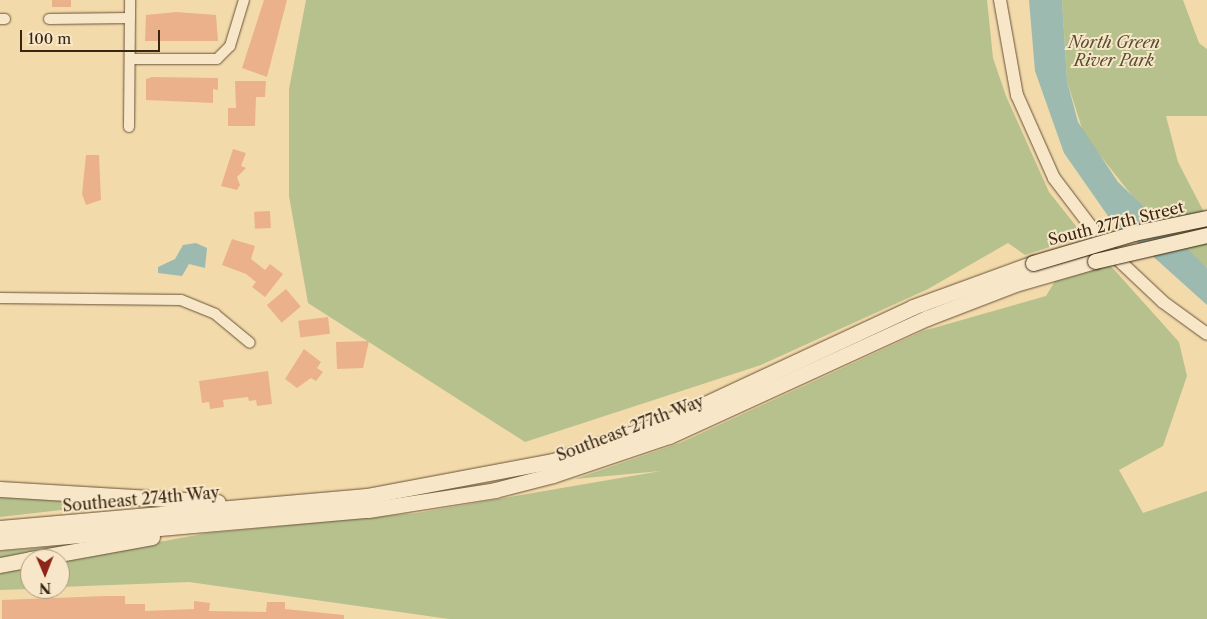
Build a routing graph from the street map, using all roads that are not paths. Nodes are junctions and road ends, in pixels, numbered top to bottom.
1 (130, 0) edge
2 (244, 0) edge
3 (1000, 0) edge
4 (49, 18) dead end
5 (130, 18) junction
6 (130, 59) junction
7 (129, 127) dead end
8 (1207, 218) edge
9 (1207, 235) edge
10 (1036, 270) junction
11 (0, 298) edge
12 (1207, 334) edge
13 (250, 343) dead end
14 (0, 489) edge
15 (284, 504) junction
16 (240, 521) junction
17 (0, 528) edge
18 (0, 542) edge
19 (70, 552) edge
20 (20, 561) edge
21 (0, 564) edge

1 - 5 street
2 - 6 street
3 - 12 street
4 - 5 street
5 - 6 street
6 - 7 street
8 - 10 main road, South 277th Street, bridge
9 - 10 main road, South 277th Street, bridge
10 - 15 main road, Southeast 277th Way
10 - 16 main road, Southeast 277th Way
11 - 13 street
14 - 15 main road
15 - 17 main road, Southeast 274th Way
16 - 18 main road, Southeast 274th Way
16 - 19 main road
20 - 21 main road

